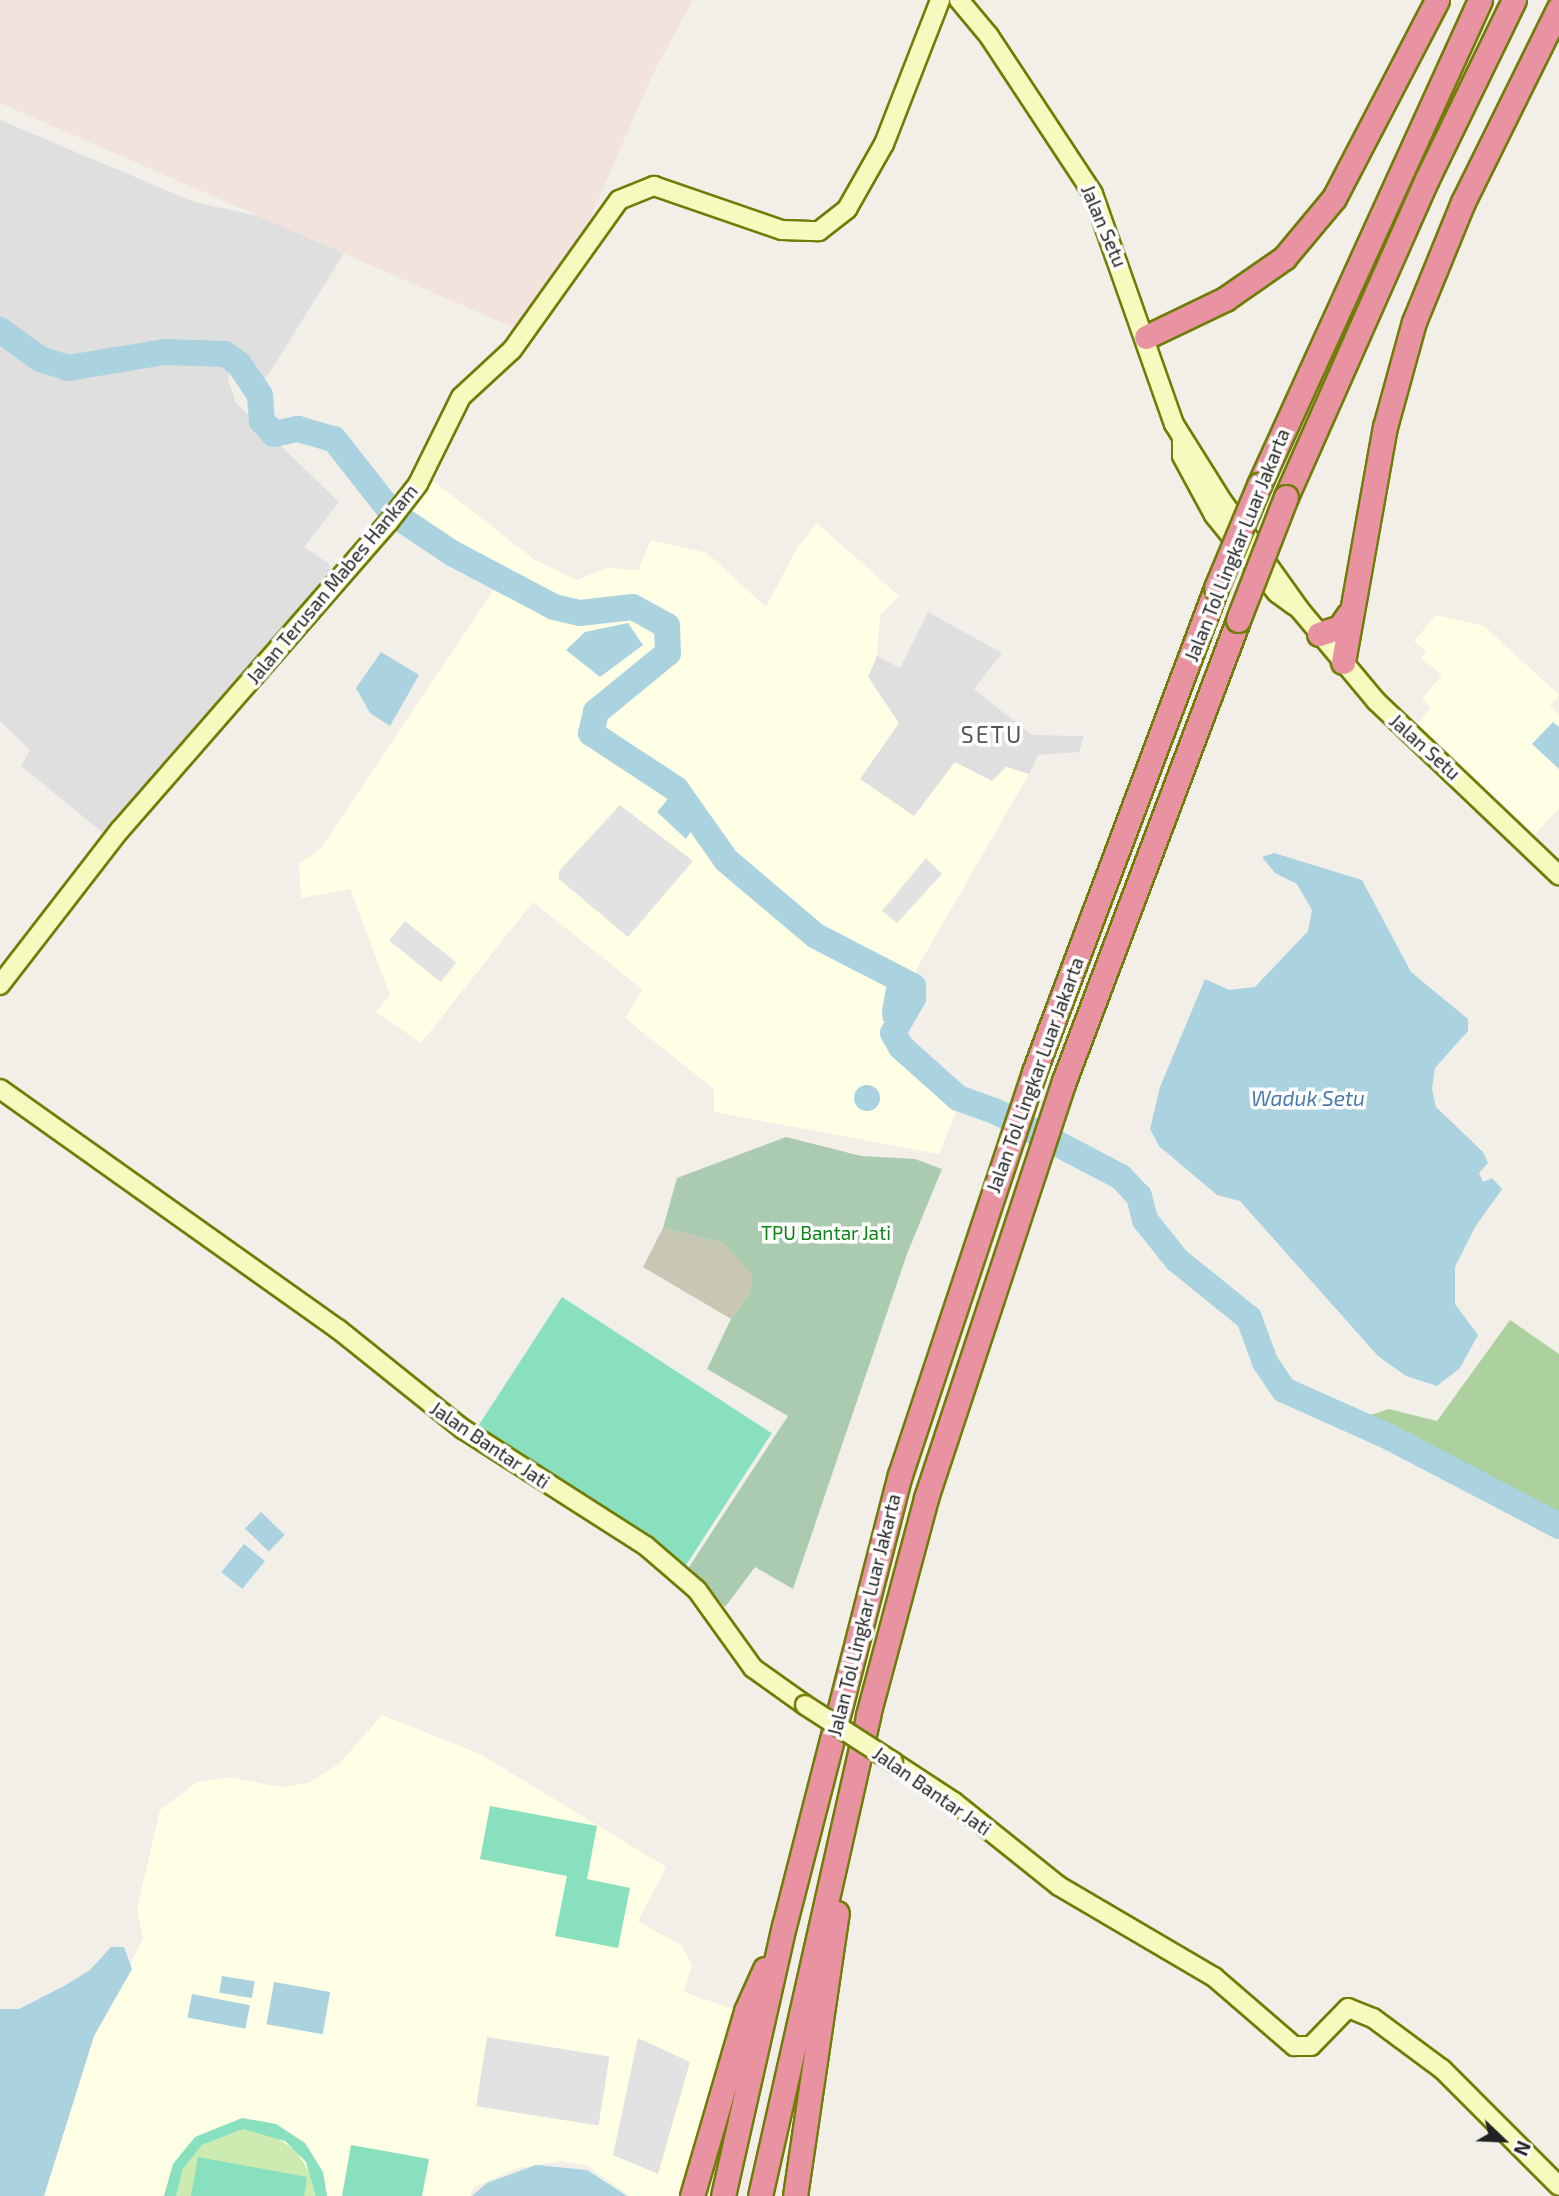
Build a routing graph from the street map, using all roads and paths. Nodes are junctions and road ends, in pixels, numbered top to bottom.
1 (940, 0) edge
2 (958, 0) edge
3 (1437, 0) edge
4 (1480, 0) edge
5 (1514, 0) edge
6 (1559, 8) edge
7 (1146, 337) junction
8 (1348, 615) junction
9 (1319, 634) junction
10 (1343, 662) junction
11 (1559, 875) edge
12 (0, 985) edge
13 (0, 1089) edge
14 (855, 1771) junction
15 (784, 1926) junction
16 (1559, 2186) edge
17 (694, 2190) edge
18 (723, 2196) edge
19 (760, 2196) edge
20 (795, 2196) edge

1 - 12 street, Jalan Terusan Mabes Hankam
2 - 7 street, Jalan Setu
3 - 7 highway
4 - 15 highway, Jalan Tol Lingkar Luar Jakarta, bridge
5 - 14 highway, Jalan Tol Lingkar Luar Jakarta, bridge
6 - 8 highway
7 - 9 street, Jalan Setu
8 - 9 highway
8 - 10 highway
9 - 10 street, Jalan Setu
10 - 11 street, Jalan Setu
13 - 16 street, Jalan Bantar Jati, bridge
14 - 19 highway, Jalan Tol Lingkar Luar Jakarta
14 - 20 highway
15 - 17 highway
15 - 18 highway, Jalan Tol Lingkar Luar Jakarta

